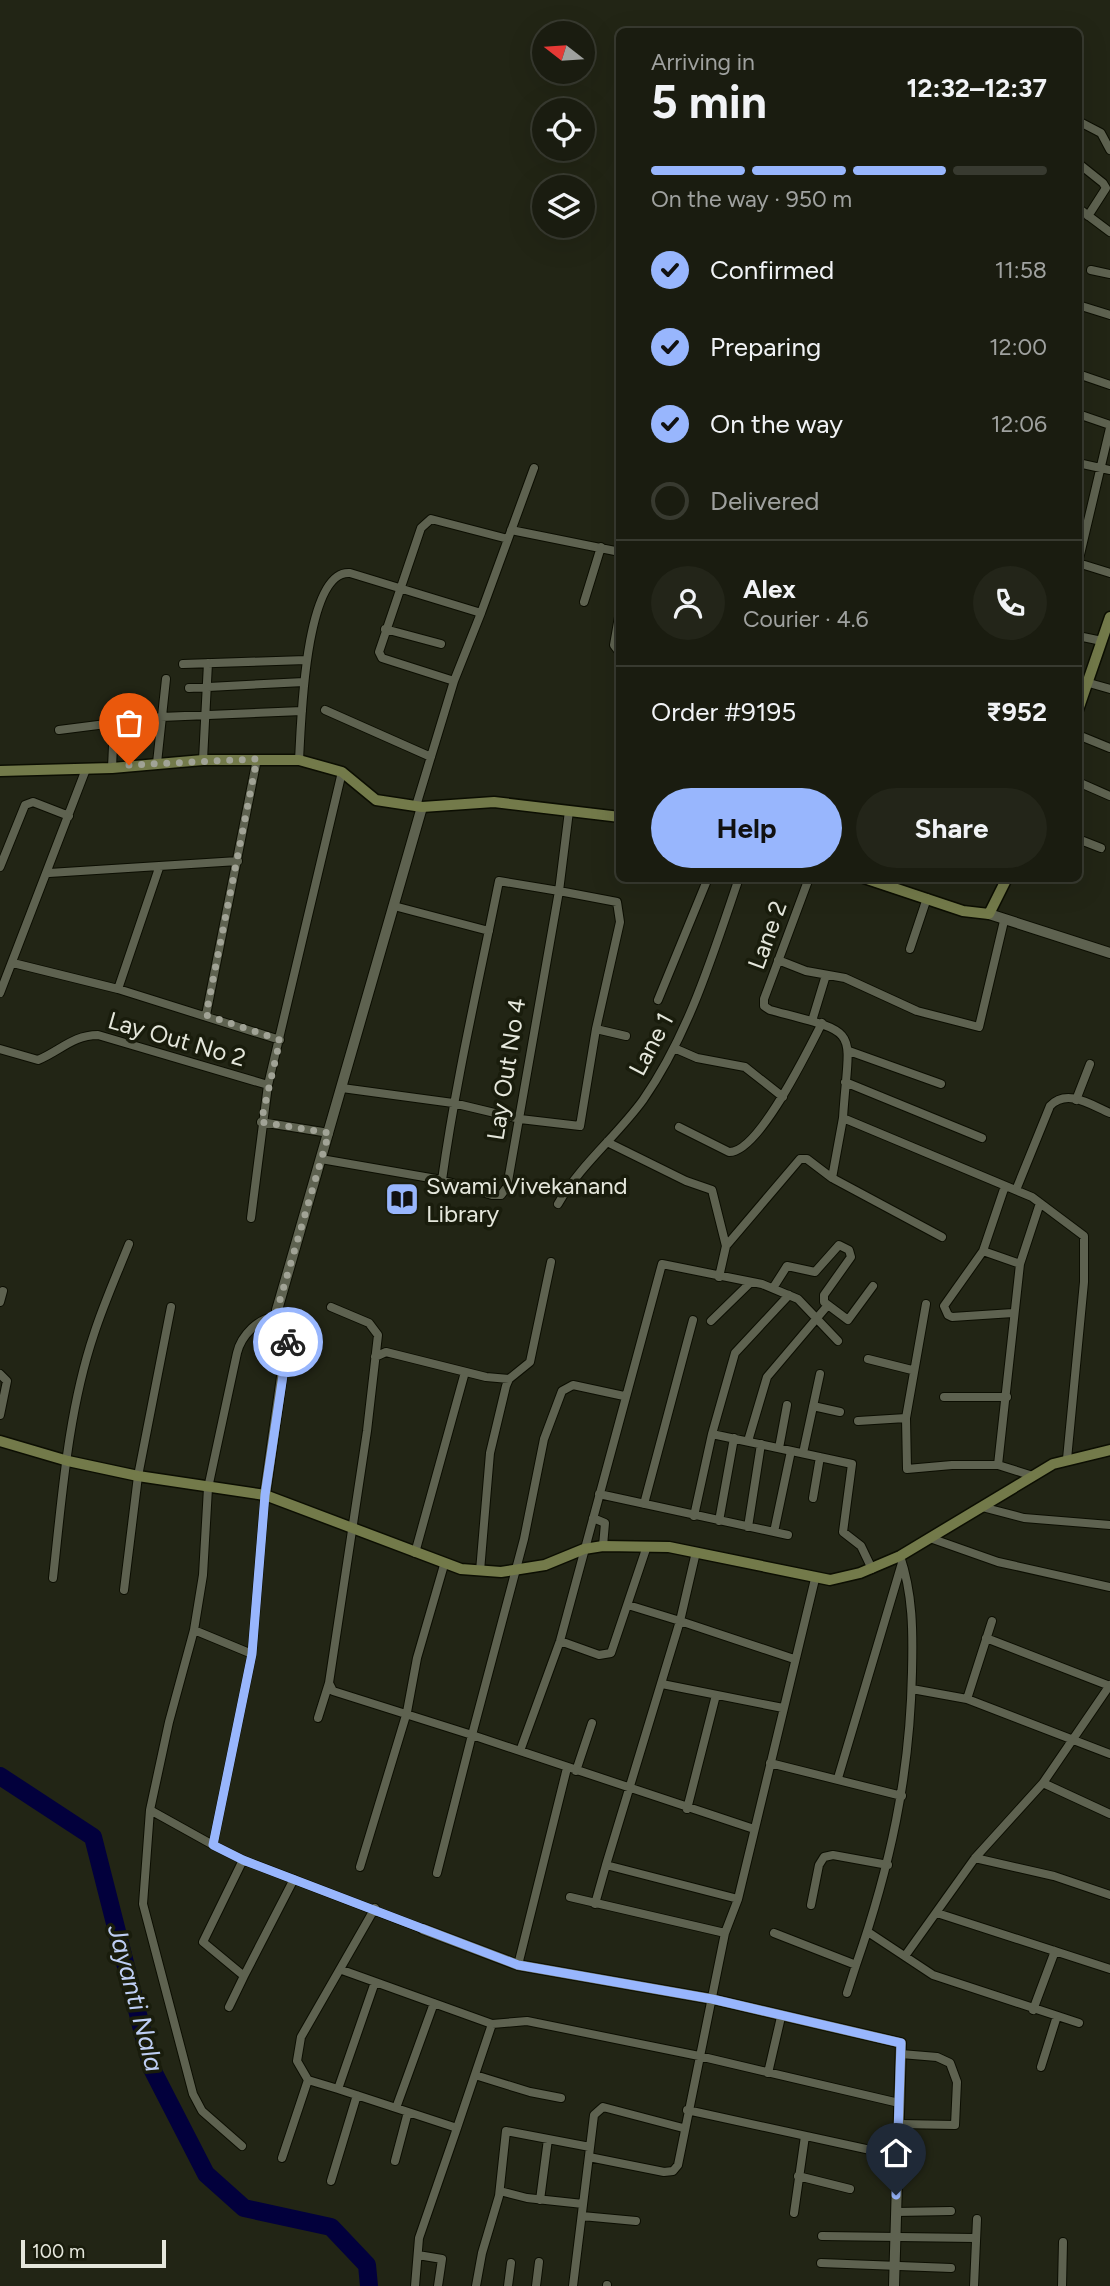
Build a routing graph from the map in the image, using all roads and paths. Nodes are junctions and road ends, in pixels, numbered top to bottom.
1 (1082, 123) edge
2 (1110, 150) edge
3 (1082, 166) edge
4 (1082, 211) edge
5 (1088, 216) junction
6 (1110, 232) edge
7 (1091, 270) dead end
8 (1110, 274) edge
9 (1082, 307) edge
10 (1110, 315) edge
11 (1082, 375) edge
12 (1110, 385) edge
13 (1082, 416) edge
14 (1110, 427) edge
15 (1082, 464) edge
16 (534, 468) dead end
17 (1106, 469) edge
18 (511, 530) junction
19 (508, 540) junction
20 (601, 547) junction
21 (1082, 550) edge
22 (616, 551) edge
23 (1082, 564) edge
24 (1110, 573) edge
25 (400, 591) junction
26 (584, 602) dead end
27 (481, 612) junction
28 (1110, 617) edge
29 (386, 629) junction
30 (1082, 637) edge
31 (1102, 641) junction
32 (441, 644) dead end
33 (306, 660) junction
34 (208, 663) junction
35 (183, 664) dead end
36 (166, 679) dead end
37 (454, 681) junction
38 (304, 682) junction
39 (1089, 683) junction
40 (206, 687) junction
41 (189, 688) dead end
42 (1110, 689) edge
43 (1082, 700) edge
44 (325, 710) dead end
45 (302, 711) junction
46 (206, 716) junction
47 (161, 717) junction
48 (114, 723) junction
49 (60, 730) dead end
50 (1082, 737) edge
51 (1110, 748) edge
52 (431, 757) junction
53 (257, 759) junction
54 (203, 760) junction
55 (299, 761) junction
56 (157, 763) junction
57 (112, 768) junction
58 (86, 769) junction
59 (0, 772) edge
60 (342, 772) junction
61 (1082, 784) edge
62 (1110, 796) edge
63 (419, 807) junction
64 (569, 811) junction
65 (69, 816) junction
66 (616, 817) edge
67 (1082, 841) edge
68 (1101, 848) dead end
69 (239, 860) junction
70 (0, 867) edge
71 (159, 868) junction
72 (49, 873) junction
73 (706, 882) edge
74 (738, 882) edge
75 (807, 882) edge
76 (877, 882) edge
77 (1005, 882) edge
78 (559, 891) junction
79 (927, 898) junction
80 (394, 906) junction
81 (989, 914) junction
82 (1004, 921) junction
83 (489, 931) junction
84 (910, 949) dead end
85 (1110, 953) edge
86 (778, 960) junction
87 (13, 963) junction
88 (827, 975) junction
89 (118, 989) junction
90 (0, 993) edge
91 (657, 1000) dead end
92 (206, 1015) junction
93 (812, 1021) junction
94 (822, 1023) junction
95 (596, 1029) junction
96 (626, 1036) dead end
97 (280, 1040) junction
98 (674, 1048) junction
99 (0, 1049) edge
100 (849, 1051) junction
101 (1090, 1064) dead end
102 (845, 1082) junction
103 (941, 1084) dead end
104 (268, 1085) junction
105 (342, 1088) junction
106 (783, 1097) junction
107 (1076, 1100) junction
108 (1110, 1100) edge
109 (453, 1103) junction
110 (1108, 1112) edge
111 (843, 1118) junction
112 (520, 1119) junction
113 (261, 1122) junction
114 (679, 1127) dead end
115 (329, 1133) junction
116 (982, 1138) dead end
117 (607, 1142) junction
118 (321, 1159) junction
119 (832, 1178) junction
120 (442, 1180) junction
121 (1006, 1186) junction
122 (1016, 1191) junction
123 (558, 1203) dead end
124 (1040, 1203) junction
125 (251, 1218) dead end
126 (942, 1237) dead end
127 (129, 1244) dead end
128 (726, 1246) junction
129 (983, 1251) junction
130 (551, 1262) dead end
131 (1020, 1264) junction
132 (719, 1274) junction
133 (751, 1282) junction
134 (775, 1285) junction
135 (873, 1286) dead end
136 (3, 1292) dead end
137 (789, 1295) junction
138 (0, 1302) edge
139 (926, 1304) dead end
140 (170, 1307) dead end
141 (331, 1307) dead end
142 (822, 1312) junction
143 (277, 1313) junction
144 (1013, 1313) junction
145 (692, 1320) dead end
146 (711, 1321) dead end
147 (838, 1341) dead end
148 (375, 1357) junction
149 (868, 1359) dead end
150 (912, 1370) junction
151 (465, 1372) junction
152 (0, 1374) edge
153 (820, 1374) dead end
154 (509, 1379) junction
155 (624, 1396) junction
156 (944, 1397) dead end
157 (1007, 1397) junction
158 (788, 1405) dead end
159 (813, 1406) junction
160 (840, 1412) dead end
161 (0, 1415) edge
162 (906, 1418) junction
163 (858, 1421) dead end
164 (712, 1434) junction
165 (734, 1438) junction
166 (0, 1441) edge
167 (748, 1441) junction
168 (761, 1444) junction
169 (779, 1448) junction
170 (1110, 1450) edge
171 (791, 1451) junction
172 (803, 1453) junction
173 (820, 1457) junction
174 (1067, 1459) junction
175 (68, 1461) junction
176 (999, 1465) junction
177 (138, 1476) junction
178 (1032, 1476) junction
179 (208, 1488) junction
180 (599, 1494) junction
181 (265, 1495) junction
182 (813, 1497) dead end
183 (644, 1504) junction
184 (982, 1507) junction
185 (694, 1516) junction
186 (593, 1518) junction
187 (719, 1521) junction
188 (1110, 1525) edge
189 (352, 1526) junction
190 (748, 1527) junction
191 (774, 1532) junction
192 (788, 1535) dead end
193 (930, 1538) junction
194 (603, 1546) junction
195 (648, 1546) junction
196 (584, 1549) junction
197 (696, 1552) junction
198 (415, 1553) junction
199 (901, 1559) junction
200 (444, 1565) junction
201 (516, 1568) junction
202 (872, 1569) junction
203 (480, 1570) junction
204 (53, 1578) dead end
205 (815, 1579) junction
206 (1110, 1587) edge
207 (124, 1590) dead end
208 (628, 1605) junction
209 (680, 1621) junction
210 (992, 1621) dead end
211 (194, 1630) junction
212 (986, 1638) junction
213 (560, 1641) junction
214 (252, 1654) junction
215 (794, 1659) junction
216 (329, 1683) junction
217 (662, 1684) junction
218 (1110, 1686) edge
219 (912, 1689) junction
220 (716, 1695) junction
221 (967, 1699) junction
222 (783, 1708) junction
223 (407, 1712) junction
224 (318, 1718) dead end
225 (592, 1723) dead end
226 (472, 1735) junction
227 (1074, 1738) junction
228 (520, 1751) junction
229 (1110, 1754) edge
230 (770, 1763) junction
231 (567, 1768) junction
232 (576, 1771) junction
233 (838, 1778) junction
234 (1043, 1783) junction
235 (630, 1789) junction
236 (902, 1796) junction
237 (687, 1809) junction
238 (150, 1811) junction
239 (1110, 1814) edge
240 (754, 1829) junction
241 (213, 1845) junction
242 (975, 1858) junction
243 (243, 1860) junction
244 (606, 1865) junction
245 (888, 1865) junction
246 (360, 1867) dead end
247 (437, 1873) dead end
248 (294, 1879) junction
249 (1110, 1894) edge
250 (570, 1897) dead end
251 (738, 1899) junction
252 (595, 1903) junction
253 (811, 1905) dead end
254 (375, 1908) junction
255 (937, 1913) junction
256 (423, 1929) joint
257 (868, 1932) junction
258 (725, 1933) junction
259 (774, 1933) dead end
260 (1055, 1951) junction
261 (905, 1956) junction
262 (518, 1965) junction
263 (856, 1965) junction
264 (1110, 1969) edge
265 (342, 1970) junction
266 (244, 1976) junction
267 (375, 1982) junction
268 (848, 1993) dead end
269 (712, 1999) junction
270 (434, 2003) junction
271 (229, 2007) dead end
272 (1033, 2010) junction
273 (1057, 2016) junction
274 (781, 2017) junction
275 (1079, 2023) dead end
276 (492, 2024) junction
277 (901, 2054) junction
278 (699, 2056) junction
279 (1041, 2067) dead end
280 (768, 2073) junction
281 (475, 2075) junction
282 (308, 2080) junction
283 (338, 2089) junction
284 (357, 2095) junction
285 (561, 2098) dead end
286 (899, 2103) junction
287 (396, 2108) junction
288 (687, 2110) junction
289 (408, 2112) junction
290 (899, 2124) junction
291 (457, 2128) junction
292 (683, 2128) junction
293 (806, 2136) junction
294 (548, 2139) junction
295 (242, 2146) dead end
296 (590, 2152) junction
297 (898, 2156) junction
298 (282, 2158) dead end
299 (395, 2161) dead end
300 (798, 2176) junction
301 (331, 2180) dead end
302 (850, 2189) dead end
303 (500, 2191) junction
304 (540, 2200) junction
305 (583, 2204) junction
306 (951, 2211) dead end
307 (896, 2212) junction
308 (794, 2213) dead end
309 (582, 2216) junction
310 (976, 2219) dead end
311 (636, 2221) dead end
312 (822, 2236) dead end
313 (895, 2238) junction
314 (975, 2238) junction
315 (1063, 2242) dead end
316 (418, 2255) junction
317 (539, 2262) dead end
318 (511, 2263) dead end
319 (821, 2263) dead end
320 (894, 2267) junction
321 (951, 2268) dead end
322 (415, 2286) edge
323 (438, 2286) edge
324 (476, 2286) edge
325 (508, 2286) edge
326 (536, 2286) edge
327 (573, 2286) edge
328 (894, 2286) edge
329 (974, 2286) edge
330 (1062, 2286) edge

1 - 2 street
3 - 5 street
4 - 5 street
5 - 6 street
7 - 8 street
9 - 10 street
11 - 12 street
13 - 14 street
14 - 17 street
15 - 17 street
16 - 18 street
17 - 21 street
18 - 19 street
18 - 20 street
19 - 25 street
19 - 27 street
20 - 22 street
20 - 26 street
23 - 24 street
25 - 27 street
25 - 29 street
25 - 33 street
27 - 37 street
28 - 31 main road
29 - 32 street
29 - 37 street
30 - 31 street
31 - 39 main road
33 - 34 street
33 - 38 street
34 - 35 street
34 - 40 street
36 - 47 street
37 - 52 street
38 - 40 street
38 - 45 street
39 - 42 street
39 - 43 main road
40 - 41 street
40 - 46 street
44 - 52 street
45 - 46 street
45 - 55 street
46 - 47 street
46 - 54 street
47 - 48 street
47 - 56 street
48 - 49 street
48 - 57 street
50 - 51 street
52 - 63 street
53 - 54 main road
53 - 55 main road
53 - 69 street
54 - 56 main road
55 - 60 main road
56 - 57 main road
57 - 58 main road
58 - 59 main road
58 - 65 street
60 - 63 main road
60 - 97 street
61 - 62 street
63 - 64 main road
63 - 80 street
64 - 66 main road
64 - 78 street, Lay Out No 4
65 - 70 street
65 - 72 street
67 - 68 street
69 - 71 street
69 - 92 street
71 - 72 street
71 - 89 street
72 - 87 street
73 - 91 street
74 - 98 street, Lane 1
75 - 86 street, Lane 2
76 - 79 main road
77 - 81 main road
78 - 83 street
78 - 95 street
78 - 112 street, Lay Out No 4
79 - 81 main road
79 - 84 street
80 - 83 street
80 - 105 street
81 - 82 street
82 - 85 street
82 - 88 street
83 - 109 street
86 - 88 street
86 - 93 street, Lane 2
87 - 89 street
87 - 90 street
88 - 93 street
89 - 92 street
92 - 97 street
93 - 94 street
94 - 100 street
94 - 106 street
95 - 96 street
95 - 112 street
97 - 104 street
98 - 106 street
98 - 117 street, Lane 1
99 - 104 street, Lay Out No 2
100 - 102 street
100 - 103 street
101 - 107 street
102 - 111 street
102 - 116 street
104 - 113 street
105 - 109 street
105 - 115 street
106 - 114 street
107 - 110 street
107 - 122 street
108 - 110 street
109 - 112 street
109 - 120 street
111 - 119 street
111 - 121 street
112 - 120 street, Lay Out No 4
113 - 115 street
113 - 125 street
115 - 118 street
117 - 123 street, Lane 1
117 - 128 street
118 - 120 street, Lay Out No 4
118 - 143 street
119 - 126 street
119 - 128 street
121 - 122 street
121 - 129 street
122 - 124 street
124 - 131 street
124 - 174 street
127 - 175 street
128 - 132 street
129 - 131 street
129 - 144 street
130 - 154 street
131 - 144 street
132 - 133 street
132 - 155 street
133 - 134 street
133 - 146 street
134 - 137 street
134 - 142 street
135 - 142 street
136 - 138 street
137 - 142 street
137 - 164 street
139 - 150 street
140 - 177 street
141 - 148 street
142 - 147 street
142 - 167 street
143 - 179 street
143 - 181 street
144 - 157 street
145 - 183 street
148 - 151 street
148 - 189 street
149 - 150 street
150 - 162 street
151 - 154 street
151 - 198 street
152 - 161 street
153 - 159 street
154 - 203 street
155 - 180 street
155 - 201 street
156 - 157 street
157 - 176 street
158 - 169 street
159 - 160 street
159 - 172 street
162 - 163 street
162 - 176 street
164 - 165 street
164 - 185 street
165 - 167 street
165 - 187 street
166 - 175 main road
167 - 168 street
168 - 169 street
168 - 190 street
169 - 171 street
170 - 174 main road
171 - 172 street
171 - 191 street
172 - 173 street
173 - 182 street
173 - 202 street
174 - 178 main road
175 - 177 main road
175 - 204 street
176 - 178 street
177 - 179 main road
177 - 207 street
178 - 184 main road
179 - 181 main road
179 - 211 street
180 - 183 street
180 - 186 street
181 - 189 main road
181 - 214 street
183 - 185 street
184 - 188 street
184 - 193 main road
185 - 187 street
186 - 194 street
186 - 196 street
187 - 190 street
189 - 198 main road
189 - 216 street
190 - 191 street
191 - 192 street
193 - 199 main road
193 - 206 street
194 - 195 main road
194 - 196 main road
195 - 197 main road
195 - 208 street
196 - 201 main road
196 - 213 street
197 - 205 main road
197 - 209 street
198 - 200 main road
199 - 202 main road
199 - 219 street
199 - 233 street
200 - 203 main road
200 - 223 street
201 - 203 main road
201 - 226 street
202 - 205 main road
205 - 215 street
208 - 209 street
208 - 213 street
209 - 215 street
209 - 217 street
210 - 212 street
211 - 214 street
211 - 238 street
212 - 218 street
212 - 221 street
213 - 228 street
214 - 241 street
215 - 222 street
216 - 223 street
216 - 224 street
217 - 220 street
217 - 235 street
218 - 227 street
219 - 221 street
219 - 236 street
220 - 222 street
220 - 237 street
221 - 227 street
222 - 230 street
223 - 226 street
223 - 246 street
225 - 232 street
226 - 228 street
226 - 247 street
227 - 229 street
227 - 234 street
228 - 231 street
230 - 233 street
230 - 240 street
231 - 232 street
231 - 262 street
232 - 235 street
233 - 236 street
234 - 239 street
234 - 242 street
235 - 237 street
235 - 244 street
236 - 245 street
237 - 240 street
238 - 241 street
238 - 295 street
240 - 251 street
241 - 243 street
242 - 249 street
242 - 255 street
243 - 248 street
243 - 266 street
244 - 251 street
244 - 252 street
245 - 253 street
245 - 257 street
248 - 254 street
248 - 266 street
250 - 252 street
251 - 258 street
252 - 258 street
254 - 256 street
254 - 265 street
255 - 260 street
255 - 261 street
256 - 262 street
257 - 261 street
257 - 263 street
258 - 269 street
259 - 263 street
260 - 264 street
260 - 272 street
261 - 272 street
262 - 269 street
263 - 268 street
265 - 267 street
265 - 282 street
266 - 271 street
267 - 270 street
267 - 283 street
269 - 274 street
269 - 278 street
270 - 276 street
270 - 287 street
272 - 273 street
273 - 275 street
273 - 279 street
274 - 277 street
274 - 280 street
276 - 278 street
276 - 281 street
277 - 286 street
277 - 290 street
278 - 280 street
278 - 288 street
280 - 286 street
281 - 285 street
281 - 291 street
282 - 283 street
282 - 298 street
283 - 284 street
284 - 287 street
284 - 301 street
286 - 290 street
287 - 289 street
288 - 292 street
288 - 293 street
289 - 291 street
289 - 299 street
290 - 297 street
291 - 316 street
292 - 296 street
292 - 296 street
293 - 297 street
293 - 300 street
294 - 296 street
294 - 303 street
294 - 304 street
296 - 305 street
297 - 307 street
300 - 302 street
300 - 308 street
303 - 304 street
303 - 324 street
304 - 305 street
305 - 309 street
306 - 307 street
307 - 313 street
309 - 311 street
309 - 327 street
310 - 314 street
312 - 313 street
313 - 314 street
313 - 320 street
314 - 329 street
315 - 330 street
316 - 322 street
316 - 323 street
317 - 326 street
318 - 325 street
319 - 320 street
320 - 321 street
320 - 328 street

